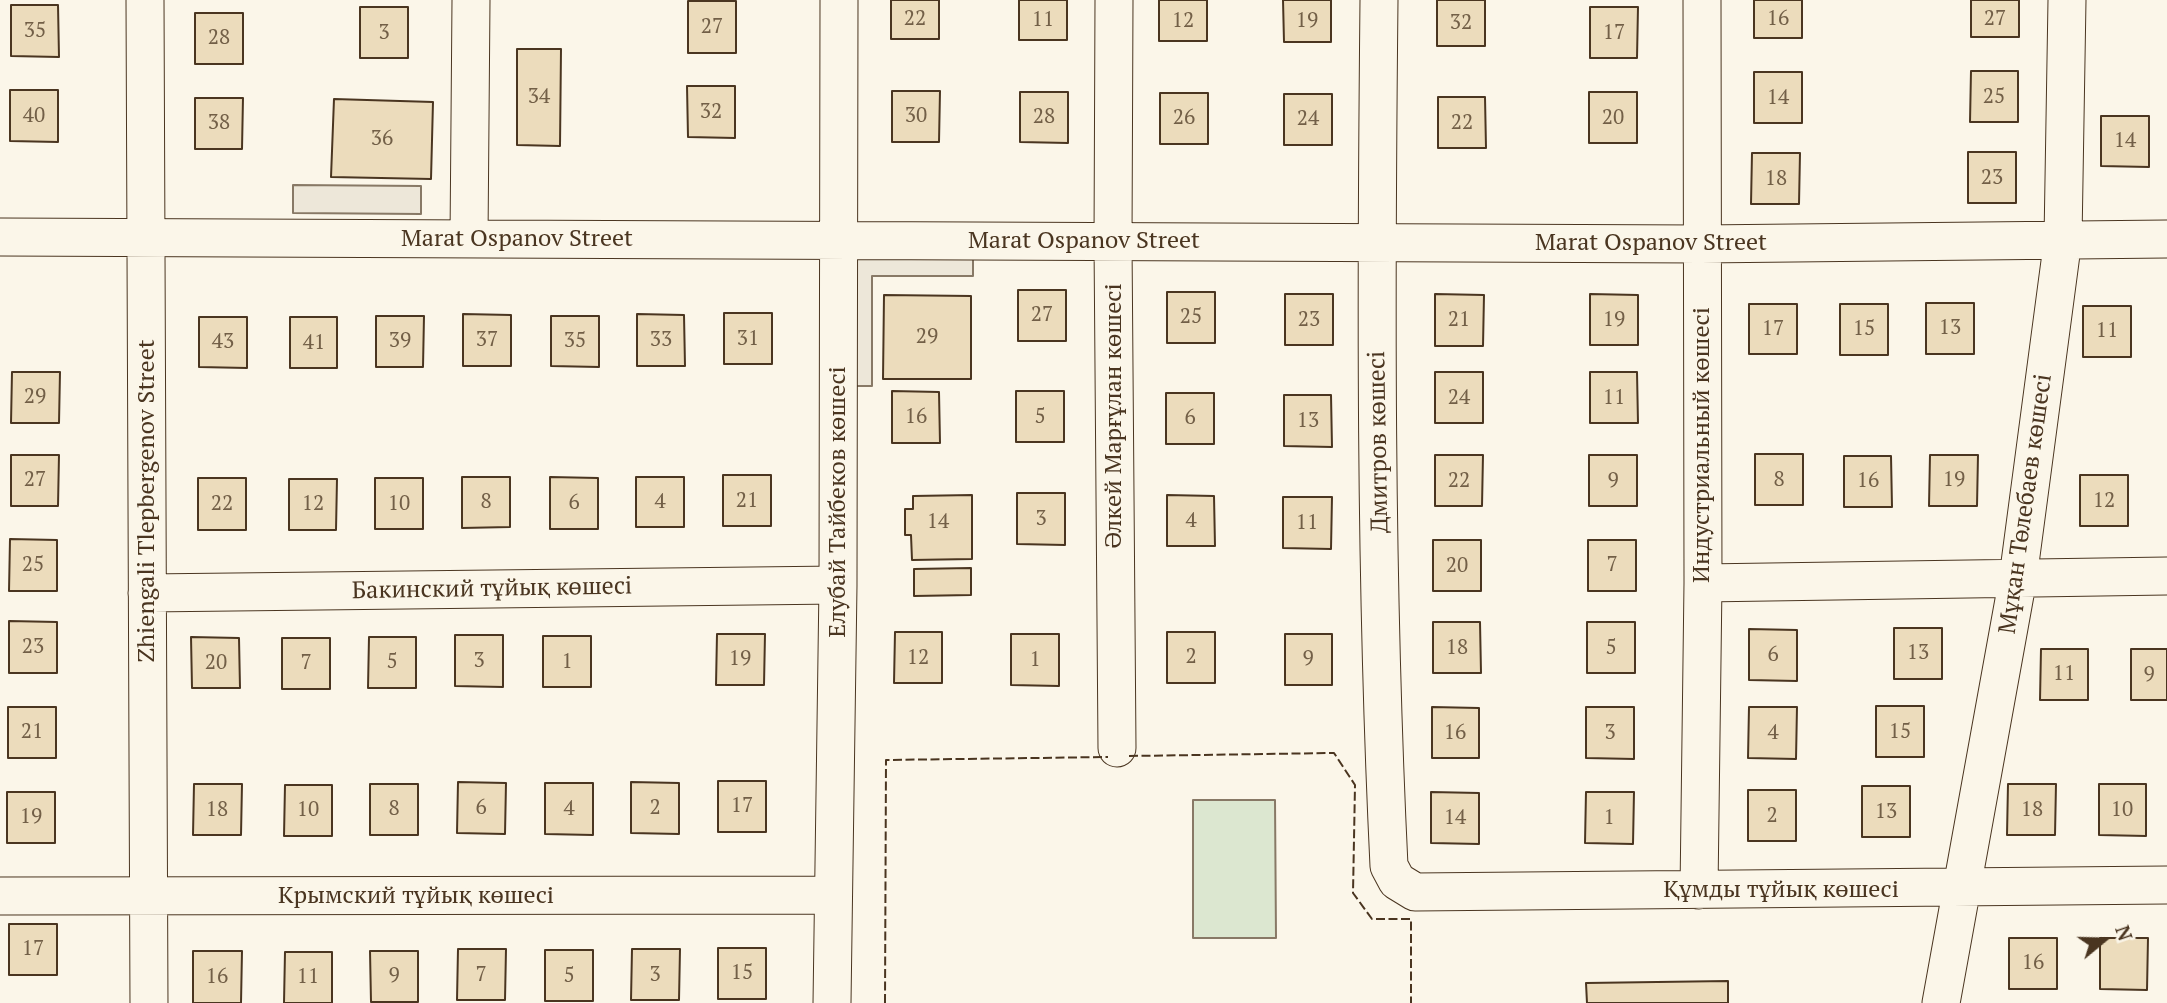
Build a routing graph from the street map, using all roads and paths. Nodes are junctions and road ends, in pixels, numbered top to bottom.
1 (145, 0) edge
2 (471, 0) edge
3 (839, 0) edge
4 (1114, 0) edge
5 (1379, 0) edge
6 (1702, 0) edge
7 (2067, 0) edge
8 (0, 237) edge
9 (146, 238) junction
10 (469, 239) junction
11 (2063, 239) junction
12 (2167, 239) edge
13 (839, 240) junction
14 (1113, 242) junction
15 (1377, 243) junction
16 (1701, 244) junction
17 (2167, 576) edge
18 (2018, 578) junction
19 (1703, 583) junction
20 (838, 585) junction
21 (147, 593) junction
22 (1117, 748) dead end
23 (1397, 881) joint
24 (2167, 885) edge
25 (1961, 888) junction
26 (1699, 890) junction
27 (833, 895) junction
28 (0, 896) edge
29 (148, 896) junction
30 (149, 1003) edge
31 (832, 1003) edge
32 (1941, 1003) edge

1 - 9 street, Zhiengali Tlepbergenov Street
2 - 10 street
3 - 13 street, Елубай Тайбеков көшесі
4 - 14 street, Әлкей Марғұлан көшесі
5 - 15 street, Дмитров көшесі
6 - 16 street, Индустриальный көшесі
7 - 11 street, Мұқан Төлебаев көшесі
8 - 9 street, Marat Ospanov Street
9 - 10 street, Marat Ospanov Street
9 - 21 street, Zhiengali Tlepbergenov Street
10 - 13 street, Marat Ospanov Street
11 - 12 street, Marat Ospanov Street
11 - 16 street, Marat Ospanov Street
11 - 18 street, Мұқан Төлебаев көшесі
13 - 14 street, Marat Ospanov Street
13 - 20 street, Елубай Тайбеков көшесі
14 - 15 street, Marat Ospanov Street
14 - 22 street, Әлкей Марғұлан көшесі
15 - 16 street, Marat Ospanov Street
15 - 23 street, Дмитров көшесі
16 - 19 street, Индустриальный көшесі
17 - 18 street
18 - 19 street
18 - 25 street, Мұқан Төлебаев көшесі
19 - 26 street, Индустриальный көшесі
20 - 21 street, Бакинский тұйық көшесі
20 - 27 street, Елубай Тайбеков көшесі
21 - 29 street, Zhiengali Tlepbergenov Street
23 - 26 street, Құмды тұйық көшесі
24 - 25 street, Құмды тұйық көшесі
25 - 26 street, Құмды тұйық көшесі
25 - 32 street, Мұқан Төлебаев көшесі
27 - 29 street, Крымский тұйық көшесі
27 - 31 street, Елубай Тайбеков көшесі
28 - 29 street, Крымский тұйық көшесі
29 - 30 street, Zhiengali Tlepbergenov Street

